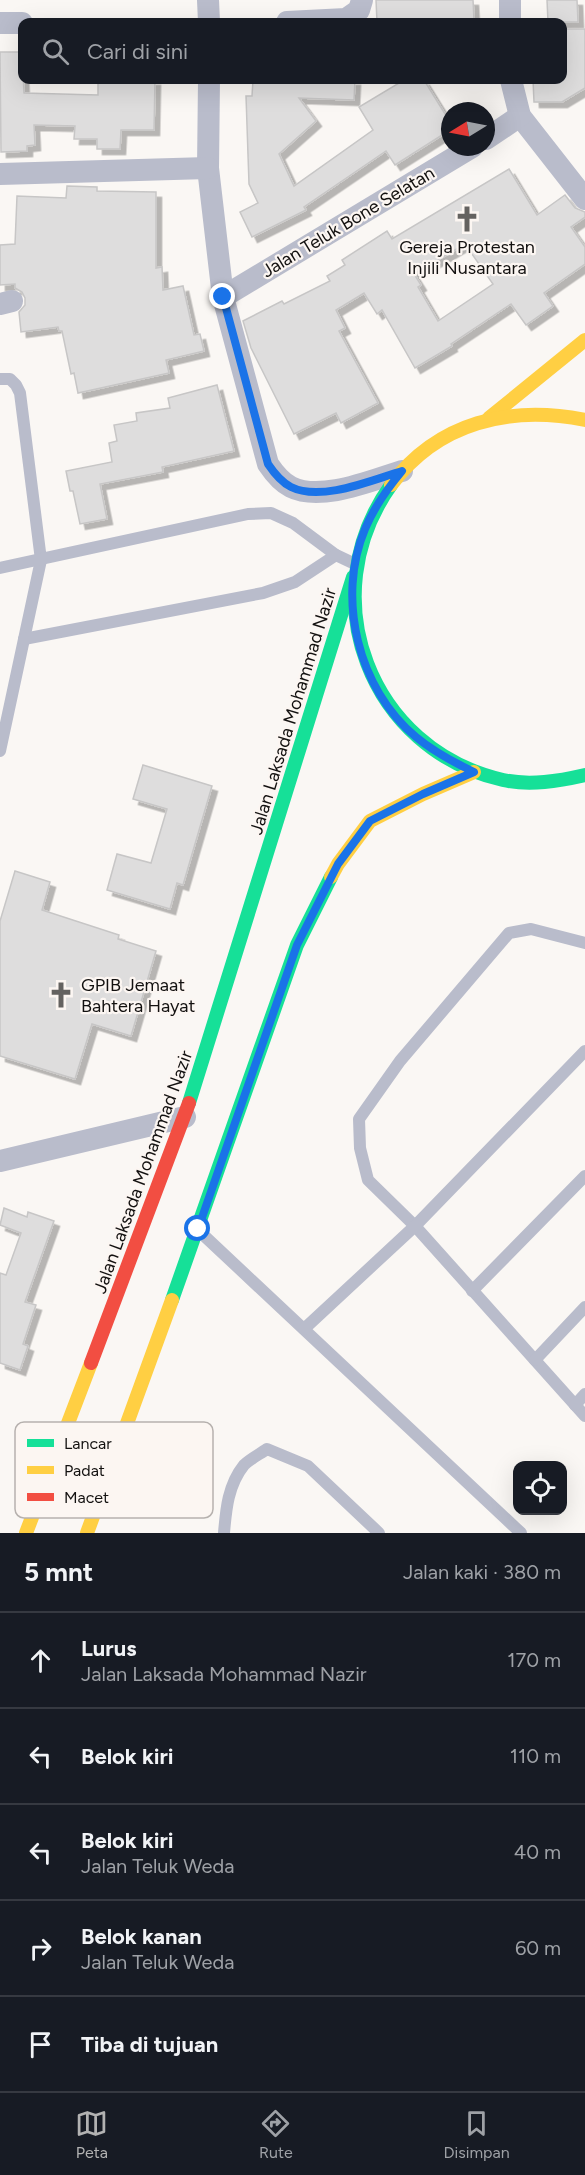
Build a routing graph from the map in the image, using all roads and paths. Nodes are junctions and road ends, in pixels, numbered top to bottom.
1 (208, 0) edge
2 (510, 0) edge
3 (359, 7) edge
4 (209, 18) edge
5 (343, 18) edge
6 (510, 18) edge
7 (0, 23) edge
8 (18, 23) edge
9 (209, 84) edge
10 (512, 84) edge
11 (520, 116) junction
12 (495, 133) edge
13 (457, 156) edge
14 (208, 168) junction
15 (0, 174) edge
16 (585, 199) edge
17 (223, 297) junction
18 (585, 340) edge
19 (0, 379) edge
20 (488, 419) junction
21 (585, 420) edge
22 (402, 471) junction
23 (336, 555) junction
24 (41, 560) junction
25 (0, 568) edge
26 (354, 571) junction
27 (24, 639) junction
28 (0, 751) edge
29 (474, 772) junction
30 (585, 776) edge
31 (562, 781) junction
32 (585, 789) edge
33 (585, 943) edge
34 (585, 1051) edge
35 (185, 1117) junction
36 (0, 1161) edge
37 (585, 1176) edge
38 (415, 1226) junction
39 (198, 1229) junction
40 (472, 1291) junction
41 (585, 1307) edge
42 (304, 1329) junction
43 (535, 1360) junction
44 (585, 1394) edge
45 (575, 1405) junction
46 (585, 1416) edge
47 (68, 1422) edge
48 (128, 1422) edge
49 (32, 1518) edge
50 (92, 1518) edge
51 (26, 1533) edge
52 (87, 1533) edge
53 (224, 1533) edge
54 (378, 1533) edge
55 (521, 1533) edge

1 - 4 street
2 - 6 street
3 - 5 street
7 - 8 street
9 - 14 street
10 - 11 street
11 - 12 street
11 - 16 street
13 - 17 street, Jalan Teluk Bone Selatan
14 - 15 street
14 - 17 street
17 - 22 street
18 - 20 street
19 - 24 lane
20 - 21 street
20 - 22 street, Jalan Laksada Mohammad Nazir
22 - 26 street, Jalan Laksada Mohammad Nazir
23 - 24 lane
23 - 26 lane
23 - 27 lane
24 - 25 lane
24 - 27 lane
26 - 29 street
26 - 35 street, Jalan Laksada Mohammad Nazir
27 - 28 lane
29 - 31 street
29 - 39 street
30 - 31 street
31 - 32 street
33 - 38 lane
34 - 38 lane
35 - 36 street
35 - 47 street, Jalan Laksada Mohammad Nazir
37 - 40 lane
38 - 40 lane
38 - 42 lane
39 - 42 lane
39 - 48 street
40 - 43 lane
41 - 43 lane
42 - 55 lane
43 - 45 lane
44 - 45 lane
45 - 46 lane
49 - 51 street, Jalan Laksada Mohammad Nazir
50 - 52 street
53 - 54 lane

